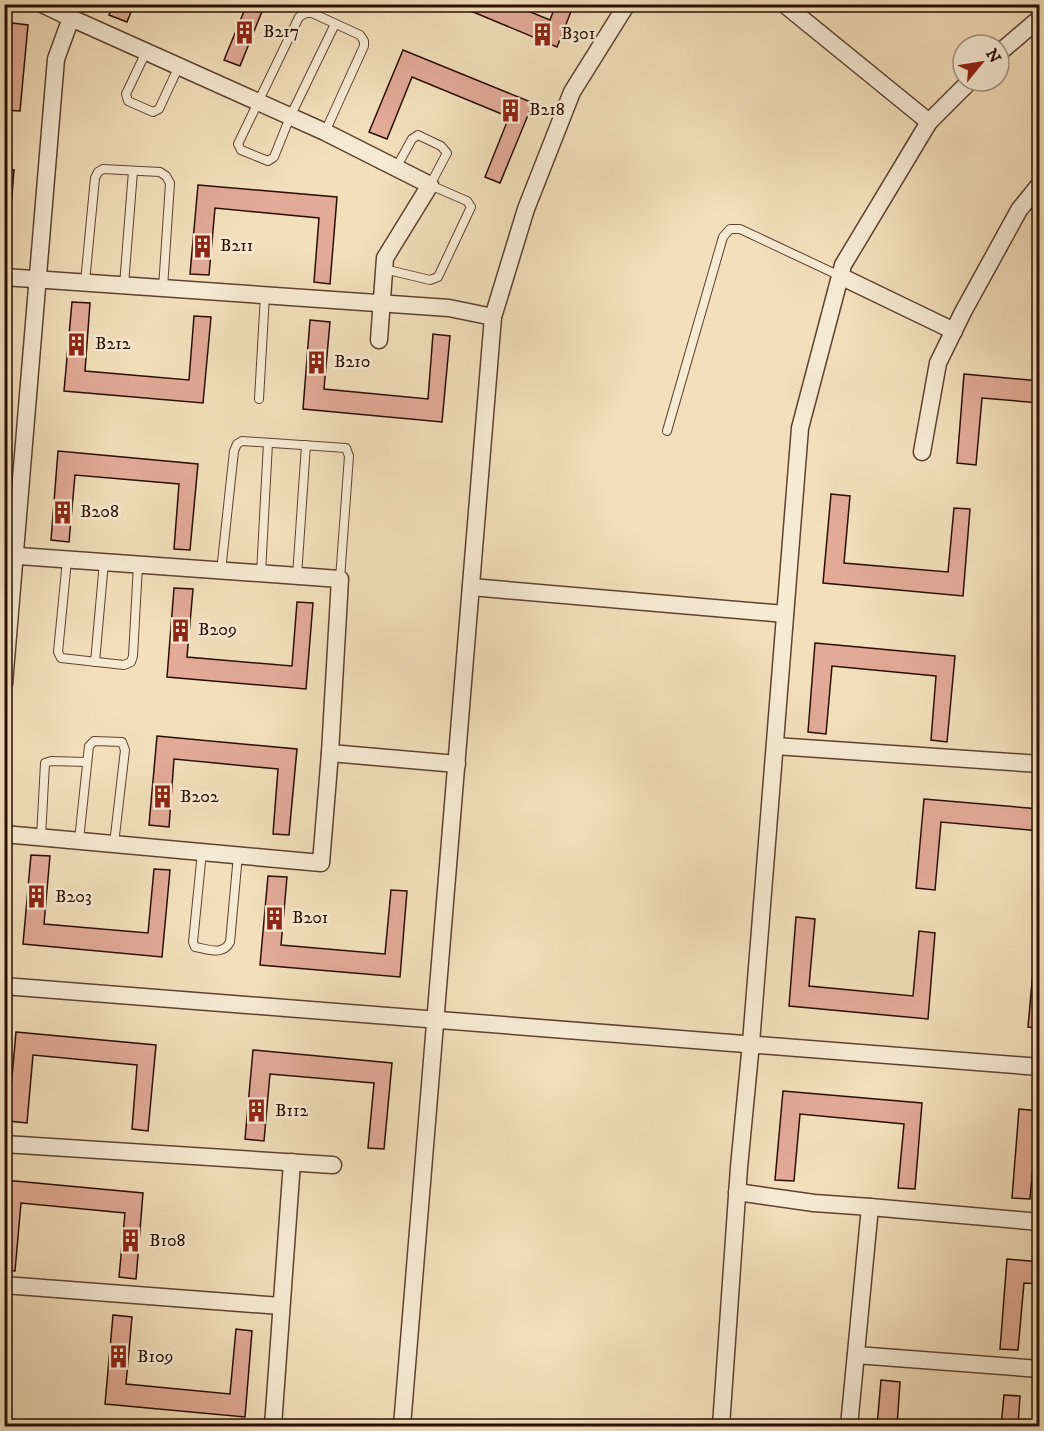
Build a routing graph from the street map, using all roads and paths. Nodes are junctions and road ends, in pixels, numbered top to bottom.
1 (42, 4) edge
2 (627, 4) edge
3 (784, 4) edge
4 (71, 18) junction
5 (1040, 18) edge
6 (335, 24) junction
7 (1011, 43) edge
8 (146, 52) junction
9 (179, 66) junction
10 (958, 93) edge
11 (257, 102) junction
12 (290, 117) junction
13 (929, 122) junction
14 (325, 132) junction
15 (396, 168) junction
16 (133, 171) junction
17 (430, 184) junction
18 (1040, 184) edge
19 (384, 269) junction
20 (840, 276) junction
21 (4, 277) edge
22 (38, 279) junction
23 (85, 282) junction
24 (124, 285) junction
25 (163, 288) junction
26 (265, 295) junction
27 (382, 303) junction
28 (493, 316) junction
29 (954, 331) junction
30 (379, 340) dead end
31 (259, 399) dead end
32 (667, 431) dead end
33 (268, 443) junction
34 (306, 445) junction
35 (922, 452) dead end
36 (10, 556) edge
37 (67, 560) junction
38 (104, 562) junction
39 (138, 565) junction
40 (221, 571) junction
41 (261, 573) junction
42 (297, 576) junction
43 (340, 579) junction
44 (471, 587) junction
45 (785, 614) junction
46 (95, 662) junction
47 (4, 684) edge
48 (775, 746) junction
49 (330, 753) junction
50 (87, 762) junction
51 (457, 764) junction
52 (1040, 764) edge
53 (4, 834) edge
54 (41, 837) junction
55 (79, 840) junction
56 (114, 844) junction
57 (202, 852) junction
58 (238, 855) junction
59 (4, 986) edge
60 (436, 1018) junction
61 (751, 1043) junction
62 (1040, 1067) edge
63 (4, 1144) edge
64 (292, 1162) junction
65 (333, 1165) dead end
66 (737, 1192) junction
67 (870, 1207) junction
68 (1040, 1222) edge
69 (4, 1285) edge
70 (281, 1306) junction
71 (856, 1355) junction
72 (1040, 1370) edge
73 (273, 1426) edge
74 (402, 1426) edge
75 (721, 1426) edge
76 (849, 1426) edge

1 - 4 street
2 - 28 street
3 - 13 street
4 - 8 street
4 - 22 street
5 - 7 street
6 - 11 lane
6 - 12 lane
6 - 14 lane
8 - 9 street
8 - 9 lane
9 - 11 street
10 - 13 street
11 - 12 street
11 - 12 lane
12 - 14 street
13 - 20 street
14 - 15 street
15 - 17 street
15 - 17 lane
16 - 23 lane
16 - 24 lane
16 - 25 lane
17 - 19 street
17 - 19 lane
18 - 29 street
19 - 27 street
20 - 29 street
20 - 32 lane
20 - 45 street
21 - 22 street
22 - 23 street
22 - 36 street
23 - 24 street
24 - 25 street
25 - 26 street
26 - 27 street
26 - 31 lane
27 - 28 street
27 - 30 street
28 - 44 street
29 - 35 street
33 - 34 lane
33 - 40 lane
33 - 41 lane
34 - 42 lane
34 - 43 lane
36 - 37 street
36 - 47 street
37 - 38 street
37 - 46 lane
38 - 39 street
38 - 46 lane
39 - 40 street
39 - 46 lane
40 - 41 street
41 - 42 street
42 - 43 street
43 - 49 street
44 - 45 street
44 - 51 street
45 - 48 street
48 - 52 street
48 - 61 street
49 - 51 street
49 - 58 street
50 - 54 lane
50 - 55 lane
50 - 56 lane
51 - 60 street
53 - 54 street
54 - 55 street
55 - 56 street
56 - 57 street
57 - 58 street
57 - 58 lane
59 - 60 street
60 - 61 street
60 - 74 street
61 - 62 street
61 - 66 street
63 - 64 street
64 - 65 street
64 - 70 street
66 - 67 street
66 - 75 street
67 - 68 street
67 - 71 street
69 - 70 street
70 - 73 street
71 - 72 street
71 - 76 street

